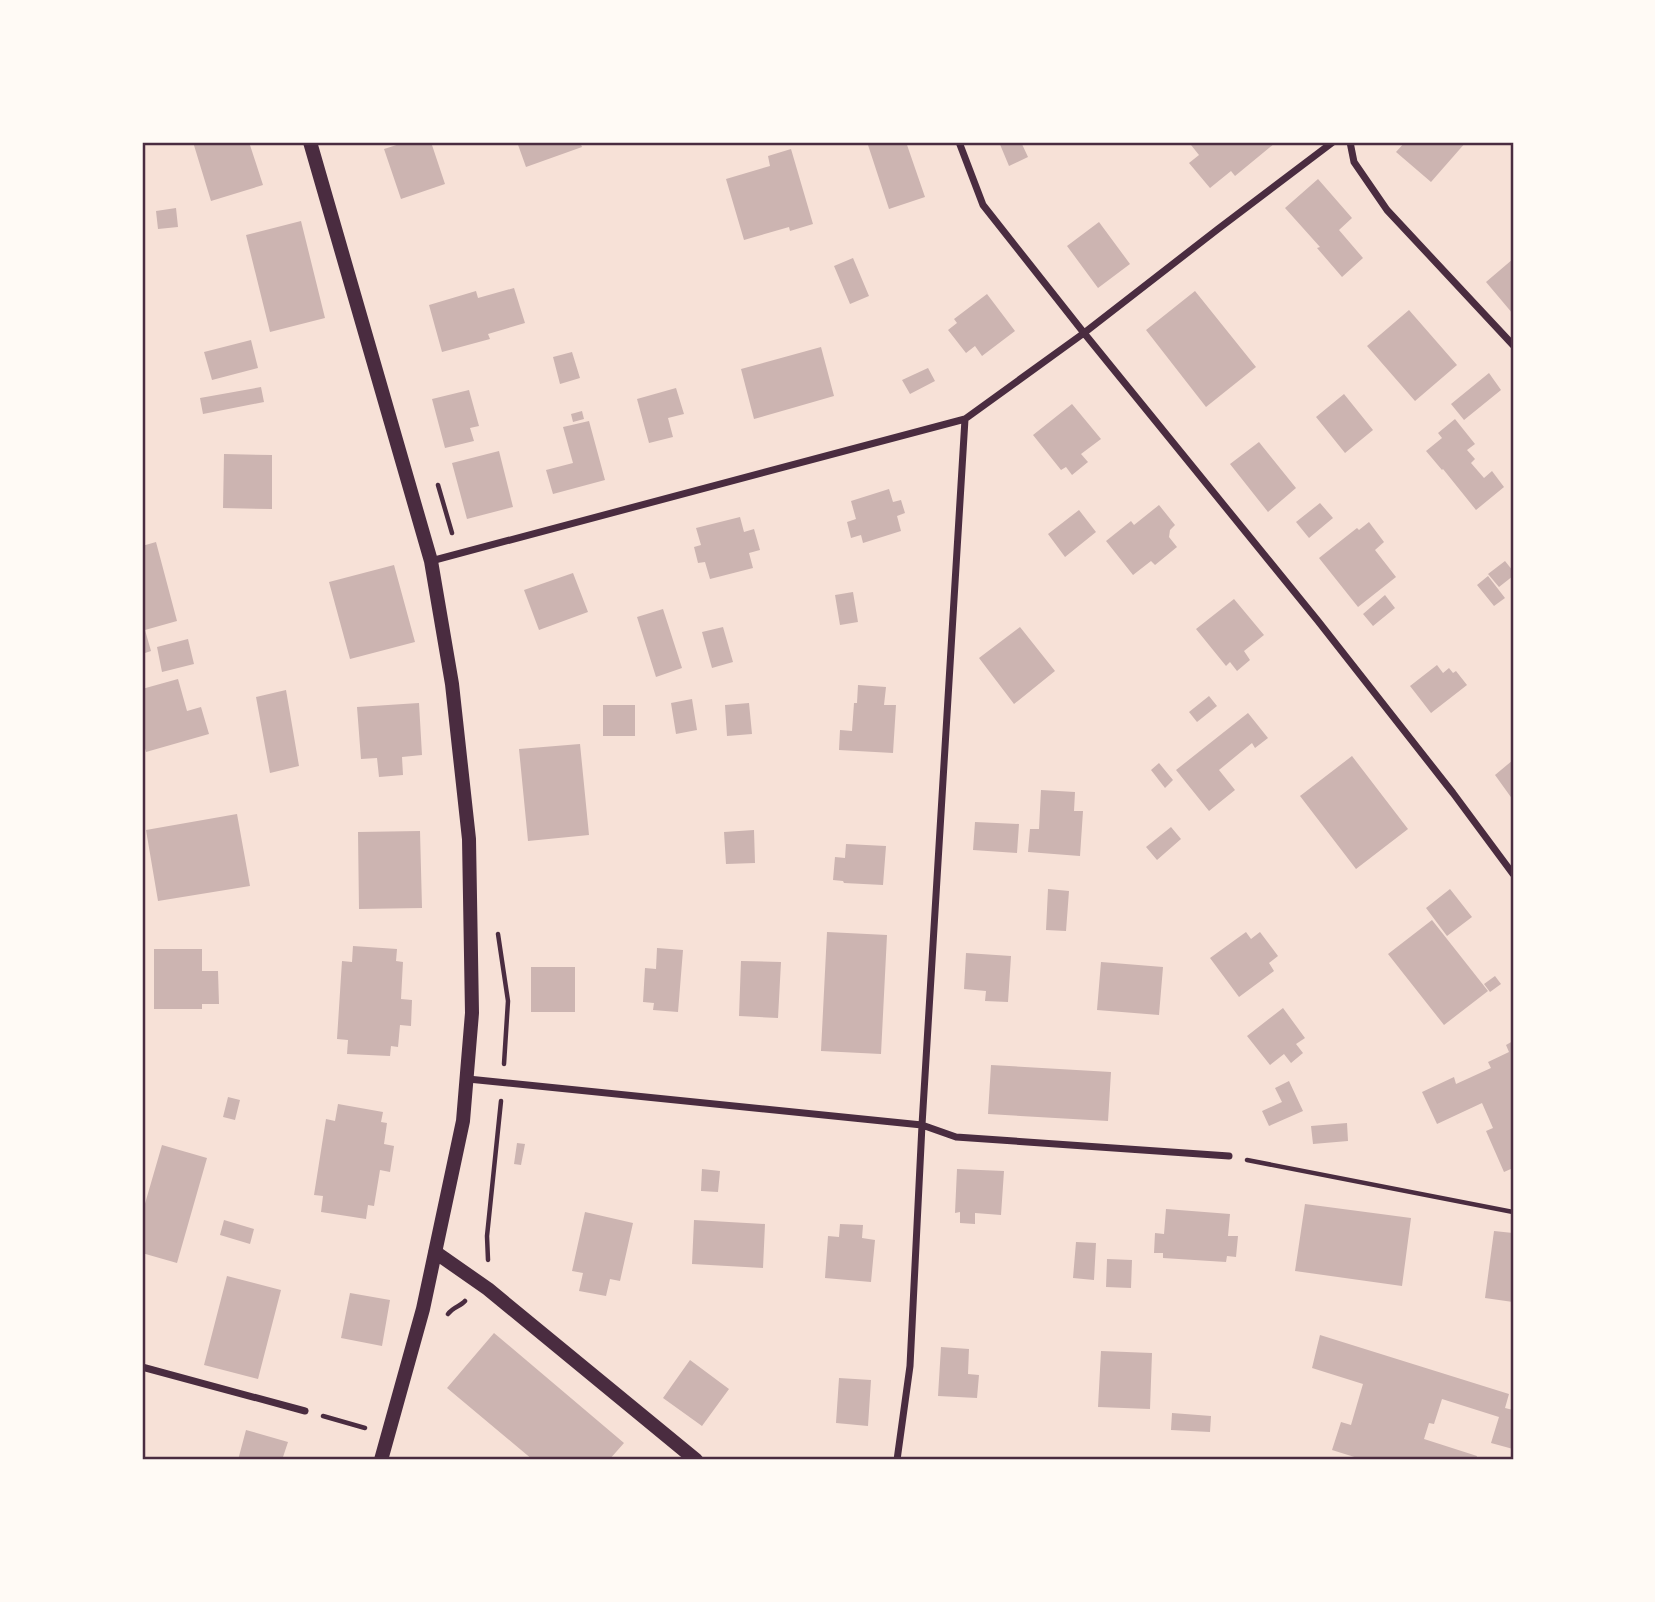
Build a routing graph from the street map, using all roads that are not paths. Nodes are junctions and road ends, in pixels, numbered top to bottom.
1 (310, 142) edge
2 (959, 142) edge
3 (1333, 142) edge
4 (1350, 142) edge
5 (1084, 334) junction
6 (1513, 345) edge
7 (965, 419) junction
8 (431, 561) junction
9 (1513, 874) edge
10 (468, 1079) junction
11 (922, 1125) junction
12 (1229, 1156) road end
13 (435, 1252) junction
14 (142, 1367) edge
15 (305, 1411) road end
16 (381, 1460) edge
17 (696, 1460) edge
18 (897, 1460) edge

1 - 8 main road
2 - 5 street
3 - 5 street
4 - 6 street
5 - 7 street
5 - 9 street
7 - 8 street
7 - 11 street
8 - 10 main road
10 - 11 street
10 - 13 main road
11 - 12 street
11 - 18 street
13 - 16 main road
13 - 17 main road
14 - 15 street

